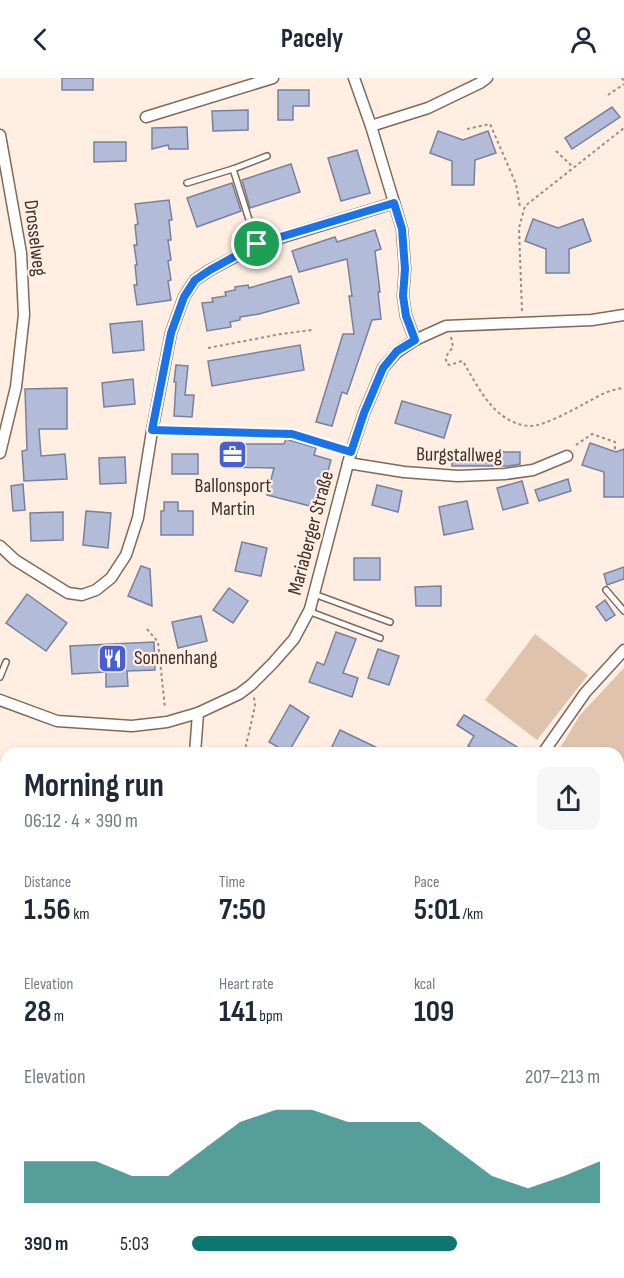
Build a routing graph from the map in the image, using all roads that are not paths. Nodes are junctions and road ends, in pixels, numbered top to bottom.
1 (273, 78) edge
2 (354, 78) edge
3 (487, 78) edge
4 (146, 117) dead end
5 (371, 126) junction
6 (0, 135) edge
7 (267, 156) dead end
8 (232, 169) junction
9 (187, 183) dead end
10 (394, 203) junction
11 (257, 244) junction
12 (624, 315) edge
13 (415, 340) junction
14 (0, 453) edge
15 (567, 456) dead end
16 (348, 463) junction
17 (0, 546) edge
18 (606, 590) dead end
19 (314, 594) junction
20 (624, 610) edge
21 (308, 611) junction
22 (390, 622) dead end
23 (380, 638) dead end
24 (624, 650) edge
25 (6, 662) dead end
26 (0, 677) edge
27 (0, 700) edge
28 (198, 713) junction
29 (195, 747) edge
30 (547, 747) edge

1 - 4 street
2 - 5 street
3 - 5 street
5 - 10 street
6 - 14 street, Drosselweg
7 - 8 lane
8 - 9 lane
8 - 11 lane
10 - 11 street
10 - 13 street
11 - 17 street
12 - 13 street, Mariaberger Straße
13 - 16 street, Mariaberger Straße
15 - 16 street, Burgstallweg
16 - 19 street, Mariaberger Straße
18 - 20 lane
19 - 21 street, Mariaberger Straße
19 - 22 lane
21 - 23 lane
21 - 28 street, Mariaberger Straße
24 - 30 street
25 - 26 lane
27 - 28 street, Mariaberger Straße
28 - 29 street

